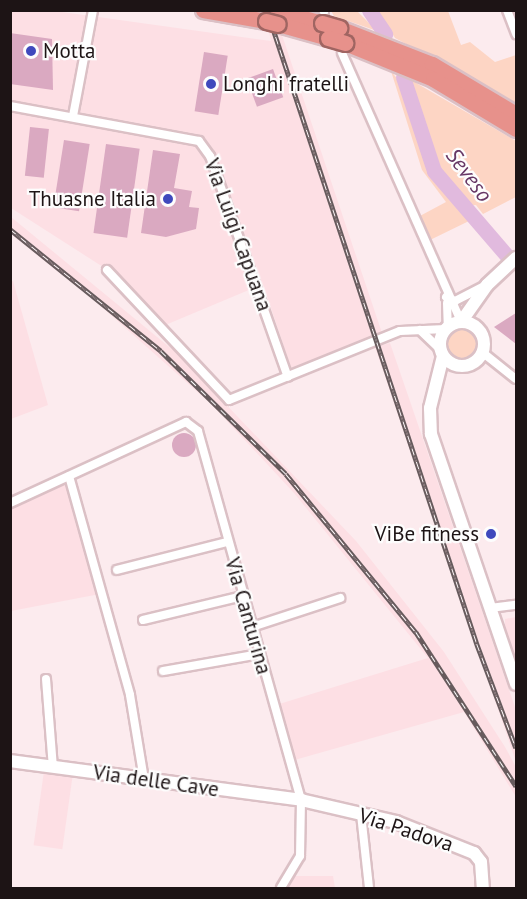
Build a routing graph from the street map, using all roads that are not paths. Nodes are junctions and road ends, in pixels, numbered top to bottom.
1 (93, 10) edge
2 (203, 10) edge
3 (507, 10) edge
4 (323, 15) edge
5 (273, 19) edge
6 (333, 33) junction
7 (516, 34) edge
8 (344, 48) junction
9 (10, 106) edge
10 (516, 114) edge
11 (73, 116) junction
12 (516, 129) edge
13 (513, 261) edge
14 (107, 270) dead end
15 (487, 285) junction
16 (446, 298) junction
17 (477, 298) junction
18 (461, 322) junction
19 (447, 328) junction
20 (477, 328) junction
21 (420, 330) junction
22 (442, 352) junction
23 (482, 352) junction
24 (462, 366) junction
25 (288, 377) junction
26 (516, 379) edge
27 (438, 388) junction
28 (69, 476) junction
29 (10, 503) edge
30 (227, 542) junction
31 (117, 570) dead end
32 (243, 596) junction
33 (339, 598) dead end
34 (516, 606) edge
35 (490, 608) junction
36 (143, 620) dead end
37 (252, 627) junction
38 (259, 654) junction
39 (163, 671) dead end
40 (46, 679) dead end
41 (516, 684) edge
42 (10, 761) edge
43 (53, 767) junction
44 (144, 780) junction
45 (301, 800) junction
46 (361, 814) junction
47 (281, 888) edge
48 (369, 888) edge
49 (483, 888) edge

1 - 11 street
2 - 5 highway
3 - 7 street
4 - 5 highway
4 - 6 highway, bridge
5 - 6 highway
6 - 8 highway, bridge
6 - 10 highway
8 - 12 highway
8 - 16 street
9 - 11 street, Via Luigi Capuana
11 - 25 street, Via Luigi Capuana
13 - 15 street
14 - 25 street
15 - 16 street
15 - 17 street
16 - 18 street
16 - 19 street
17 - 18 street
17 - 20 street
18 - 19 street
18 - 20 street
19 - 21 street
19 - 22 street
20 - 23 street
21 - 22 street
21 - 25 street
22 - 24 street
22 - 27 street
23 - 24 street
23 - 26 street
24 - 27 street
27 - 35 street
28 - 29 street
28 - 30 street, Via Canturina
28 - 44 street
30 - 31 street
30 - 32 street, Via Canturina
32 - 36 street
32 - 37 street, Via Canturina
33 - 37 street
34 - 35 street
35 - 41 street
37 - 38 street, Via Canturina
38 - 39 street
38 - 45 street, Via Canturina
40 - 43 street
42 - 43 street, Via delle Cave
43 - 44 street, Via delle Cave
44 - 45 street, Via delle Cave
45 - 46 street, Via Padova
45 - 47 street, Via Canturina
46 - 48 street
46 - 49 street, Via Padova

